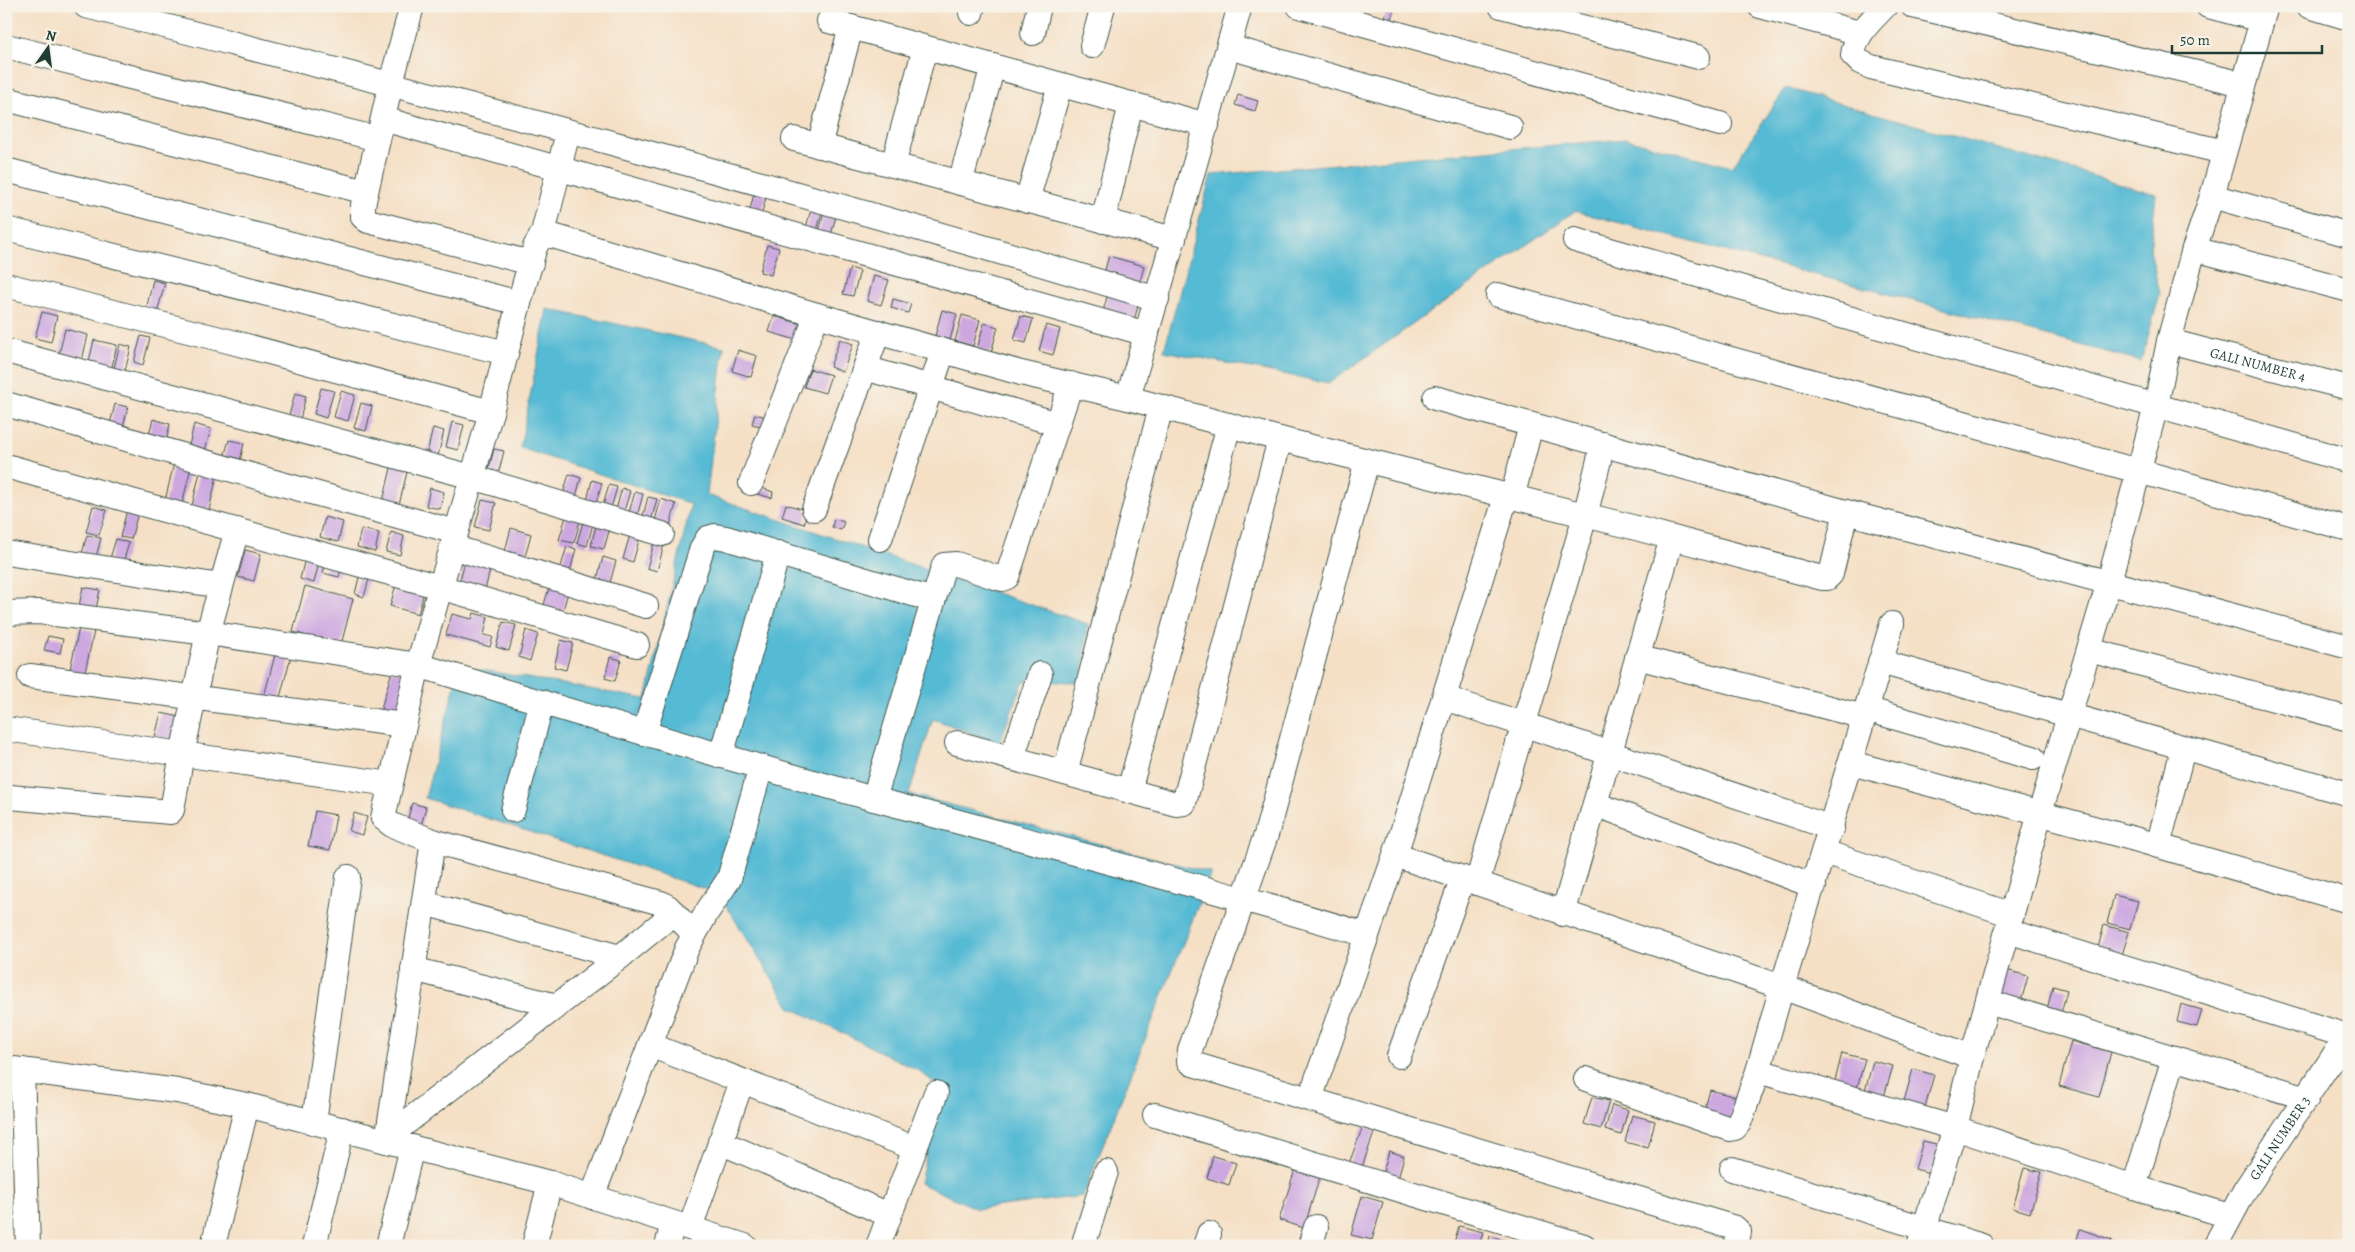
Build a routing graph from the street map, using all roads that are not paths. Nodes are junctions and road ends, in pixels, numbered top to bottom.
1 (86, 6) edge
2 (412, 6) edge
3 (1039, 6) edge
4 (1103, 6) edge
5 (1240, 6) edge
6 (1299, 6) edge
7 (1501, 6) edge
8 (1760, 6) edge
9 (1885, 6) edge
10 (1914, 6) edge
11 (2208, 6) edge
12 (2309, 6) edge
13 (2264, 13) edge
14 (2349, 18) edge
15 (1033, 33) dead end
16 (1860, 33) junction
17 (6, 46) edge
18 (1092, 46) dead end
19 (1229, 46) junction
20 (925, 48) junction
21 (1698, 57) dead end
22 (993, 66) junction
23 (391, 83) junction
24 (2244, 84) junction
25 (1060, 85) junction
26 (6, 99) edge
27 (1131, 104) junction
28 (1720, 124) dead end
29 (1207, 125) junction
30 (1510, 127) dead end
31 (381, 129) junction
32 (568, 132) junction
33 (794, 139) dead end
34 (819, 146) junction
35 (2224, 152) junction
36 (893, 165) junction
37 (559, 168) junction
38 (6, 170) edge
39 (960, 183) junction
40 (366, 192) junction
41 (2212, 196) junction
42 (1027, 201) junction
43 (1103, 220) junction
44 (6, 229) edge
45 (543, 233) junction
46 (2349, 235) edge
47 (1174, 239) junction
48 (1576, 240) dead end
49 (2194, 250) junction
50 (531, 263) junction
51 (6, 284) edge
52 (2349, 290) edge
53 (1498, 295) dead end
54 (1157, 299) junction
55 (519, 303) junction
56 (817, 315) junction
57 (878, 332) junction
58 (1147, 334) junction
59 (2169, 341) junction
60 (6, 351) edge
61 (943, 351) junction
62 (506, 353) junction
63 (865, 368) junction
64 (1071, 384) junction
65 (2349, 388) edge
66 (930, 389) junction
67 (1128, 398) junction
68 (1435, 398) dead end
69 (6, 404) edge
70 (2156, 406) junction
71 (1161, 407) junction
72 (491, 412) junction
73 (1058, 424) junction
74 (1229, 425) junction
75 (1532, 425) junction
76 (1280, 439) junction
77 (1603, 444) junction
78 (1367, 460) junction
79 (2349, 461) edge
80 (6, 466) edge
81 (2138, 472) junction
82 (472, 477) junction
83 (751, 483) dead end
84 (1509, 497) junction
85 (814, 509) dead end
86 (1846, 512) junction
87 (1585, 516) junction
88 (2349, 529) edge
89 (237, 530) junction
90 (662, 534) dead end
91 (1672, 538) junction
92 (454, 539) junction
93 (880, 540) dead end
94 (6, 553) edge
95 (778, 553) junction
96 (2109, 582) junction
97 (221, 586) junction
98 (440, 587) junction
99 (933, 600) junction
100 (646, 606) dead end
101 (6, 613) edge
102 (1892, 624) dead end
103 (208, 633) junction
104 (637, 645) dead end
105 (2349, 647) edge
106 (2089, 650) junction
107 (1637, 657) junction
108 (1880, 662) junction
109 (418, 664) junction
110 (1040, 674) dead end
111 (30, 676) dead end
112 (194, 698) junction
113 (1444, 698) junction
114 (542, 702) junction
115 (1865, 713) junction
116 (2070, 716) junction
117 (2349, 719) edge
118 (404, 725) junction
119 (1524, 726) junction
120 (6, 729) edge
121 (644, 733) junction
122 (957, 743) dead end
123 (2183, 749) junction
124 (182, 754) junction
125 (1609, 754) junction
126 (721, 756) junction
127 (1012, 758) junction
128 (2033, 758) dead end
129 (1851, 763) junction
130 (761, 767) junction
131 (1065, 773) junction
132 (390, 784) junction
133 (1129, 791) junction
134 (2349, 794) edge
135 (10, 798) dead end
136 (874, 799) junction
137 (1594, 804) junction
138 (512, 810) dead end
139 (2040, 813) junction
140 (1832, 828) junction
141 (433, 841) junction
142 (2158, 846) junction
143 (1824, 852) junction
144 (1395, 855) junction
145 (348, 877) dead end
146 (1470, 881) junction
147 (1814, 886) junction
148 (1243, 898) junction
149 (2349, 901) edge
150 (424, 903) junction
151 (674, 913) junction
152 (1563, 914) junction
153 (2010, 923) junction
154 (694, 934) junction
155 (1367, 936) junction
156 (620, 958) junction
157 (413, 969) junction
158 (1782, 987) junction
159 (1988, 1002) junction
160 (557, 1006) junction
161 (2348, 1034) edge
162 (650, 1045) junction
163 (1399, 1056) dead end
164 (1972, 1057) junction
165 (2174, 1058) junction
166 (14, 1069) edge
167 (1758, 1072) junction
168 (1586, 1079) dead end
169 (742, 1081) junction
170 (936, 1092) dead end
171 (2307, 1098) junction
172 (1310, 1099) junction
173 (247, 1105) junction
174 (1155, 1115) dead end
175 (314, 1122) junction
176 (1955, 1128) junction
177 (342, 1129) junction
178 (388, 1135) junction
179 (720, 1142) junction
180 (412, 1147) junction
181 (914, 1148) junction
182 (1732, 1169) dead end
183 (1106, 1172) dead end
184 (550, 1183) junction
185 (2134, 1188) junction
186 (592, 1197) junction
187 (889, 1215) junction
188 (2230, 1216) junction
189 (682, 1225) junction
190 (1922, 1237) edge
191 (28, 1246) edge
192 (213, 1246) edge
193 (314, 1246) edge
194 (388, 1246) edge
195 (534, 1246) edge
196 (667, 1246) edge
197 (745, 1246) edge
198 (878, 1246) edge
199 (1083, 1246) edge
200 (1584, 1246) edge
201 (1736, 1246) edge
202 (1982, 1246) edge
203 (2215, 1246) edge

1 - 23 street
2 - 23 street
3 - 15 street
4 - 18 street
5 - 19 street
6 - 28 street
7 - 21 street
8 - 16 street
9 - 16 street
10 - 24 street
11 - 13 street
12 - 14 street
13 - 24 street
16 - 35 street
17 - 31 street
19 - 29 street
19 - 30 street
20 - 22 street
20 - 34 street
20 - 36 street
22 - 25 street
22 - 39 street
23 - 31 street
23 - 32 street
24 - 35 street
25 - 27 street
25 - 42 street
26 - 40 street
27 - 29 street
27 - 43 street
29 - 47 street
31 - 37 street
31 - 40 street
32 - 37 street
32 - 54 street
33 - 34 street
34 - 36 street
35 - 41 street
36 - 39 street
37 - 45 street
37 - 58 street
38 - 55 street
39 - 42 street
40 - 50 street
41 - 46 street
41 - 49 street
42 - 43 street
43 - 47 street
44 - 62 street
45 - 50 street
45 - 56 street
47 - 54 street
48 - 70 street
49 - 52 street
49 - 59 street
50 - 55 street
51 - 72 street
53 - 81 street
54 - 58 street
55 - 62 street
56 - 57 street
56 - 83 street
57 - 61 street
57 - 63 street
58 - 67 street
59 - 65 street, GALI NUMBER 4
59 - 70 street
60 - 82 street
61 - 64 street
61 - 66 street
62 - 72 street
63 - 66 street
63 - 85 street
64 - 67 street
64 - 73 street
66 - 73 street
66 - 93 street
67 - 71 street
68 - 75 street
69 - 92 street
70 - 79 street
70 - 81 street
71 - 74 street
71 - 131 street
72 - 82 street
73 - 99 street
74 - 76 street
74 - 133 street
75 - 77 street
75 - 84 street
76 - 78 street
76 - 133 street
77 - 86 street
77 - 87 street
78 - 84 street
78 - 148 street
80 - 89 street
81 - 88 street
81 - 96 street
82 - 90 street
82 - 92 street
84 - 87 street
84 - 113 street
86 - 91 street
86 - 96 street
87 - 91 street
87 - 119 street
89 - 97 street
89 - 98 street
91 - 107 street
92 - 98 street
92 - 100 street
94 - 97 street
95 - 99 street
95 - 121 street
95 - 126 street
96 - 105 street
96 - 106 street
97 - 103 street
98 - 104 street
98 - 109 street
99 - 136 street
101 - 103 street
102 - 108 street
103 - 109 street
103 - 112 street
106 - 116 street
106 - 117 street
107 - 115 street
107 - 125 street
108 - 115 street
108 - 116 street
109 - 114 street
109 - 118 street
110 - 127 street
111 - 112 street
112 - 118 street
112 - 124 street
113 - 119 street
113 - 144 street
114 - 121 street
114 - 138 street
115 - 128 street
115 - 129 street
116 - 123 street
116 - 139 street
118 - 132 street
119 - 125 street
119 - 146 street
120 - 124 street
121 - 126 street
122 - 127 street
123 - 134 street
123 - 142 street
124 - 132 street
124 - 135 street
125 - 137 street
125 - 140 street
126 - 130 street
127 - 131 street
129 - 139 street
129 - 140 street
130 - 136 street
130 - 154 street
131 - 133 street
132 - 141 street
136 - 148 street
137 - 147 street
137 - 152 street
139 - 142 street
139 - 153 street
140 - 143 street
141 - 150 street
141 - 151 street
142 - 149 street
143 - 147 street
143 - 153 street
144 - 146 street
144 - 155 street
145 - 175 street
146 - 152 street
146 - 163 street
147 - 158 street
148 - 155 street
148 - 172 street
150 - 156 street
150 - 157 street
151 - 154 street
151 - 156 street
152 - 158 street
153 - 159 street
153 - 161 street
154 - 162 street
155 - 172 street
156 - 160 street
157 - 160 street
157 - 178 street
158 - 164 street
158 - 167 street
159 - 164 street
159 - 165 street
160 - 178 street
161 - 171 street, GALI NUMBER 3
162 - 169 street
162 - 186 street
164 - 176 street
165 - 171 street
165 - 185 street
166 - 173 street
166 - 191 street
167 - 168 street
167 - 176 street
169 - 179 street
169 - 181 street
170 - 181 street
171 - 188 street, GALI NUMBER 3
172 - 201 street
173 - 175 street
173 - 192 street
174 - 200 street
175 - 177 street
176 - 185 street
176 - 190 street
177 - 178 street
177 - 193 street
178 - 180 street
179 - 187 street
179 - 189 street
180 - 184 street
180 - 194 street
181 - 187 street
182 - 190 street
183 - 199 street
184 - 186 street
184 - 195 street
185 - 188 street
186 - 189 street
187 - 198 street
188 - 203 street, GALI NUMBER 3
189 - 196 street
189 - 197 street
190 - 202 street

